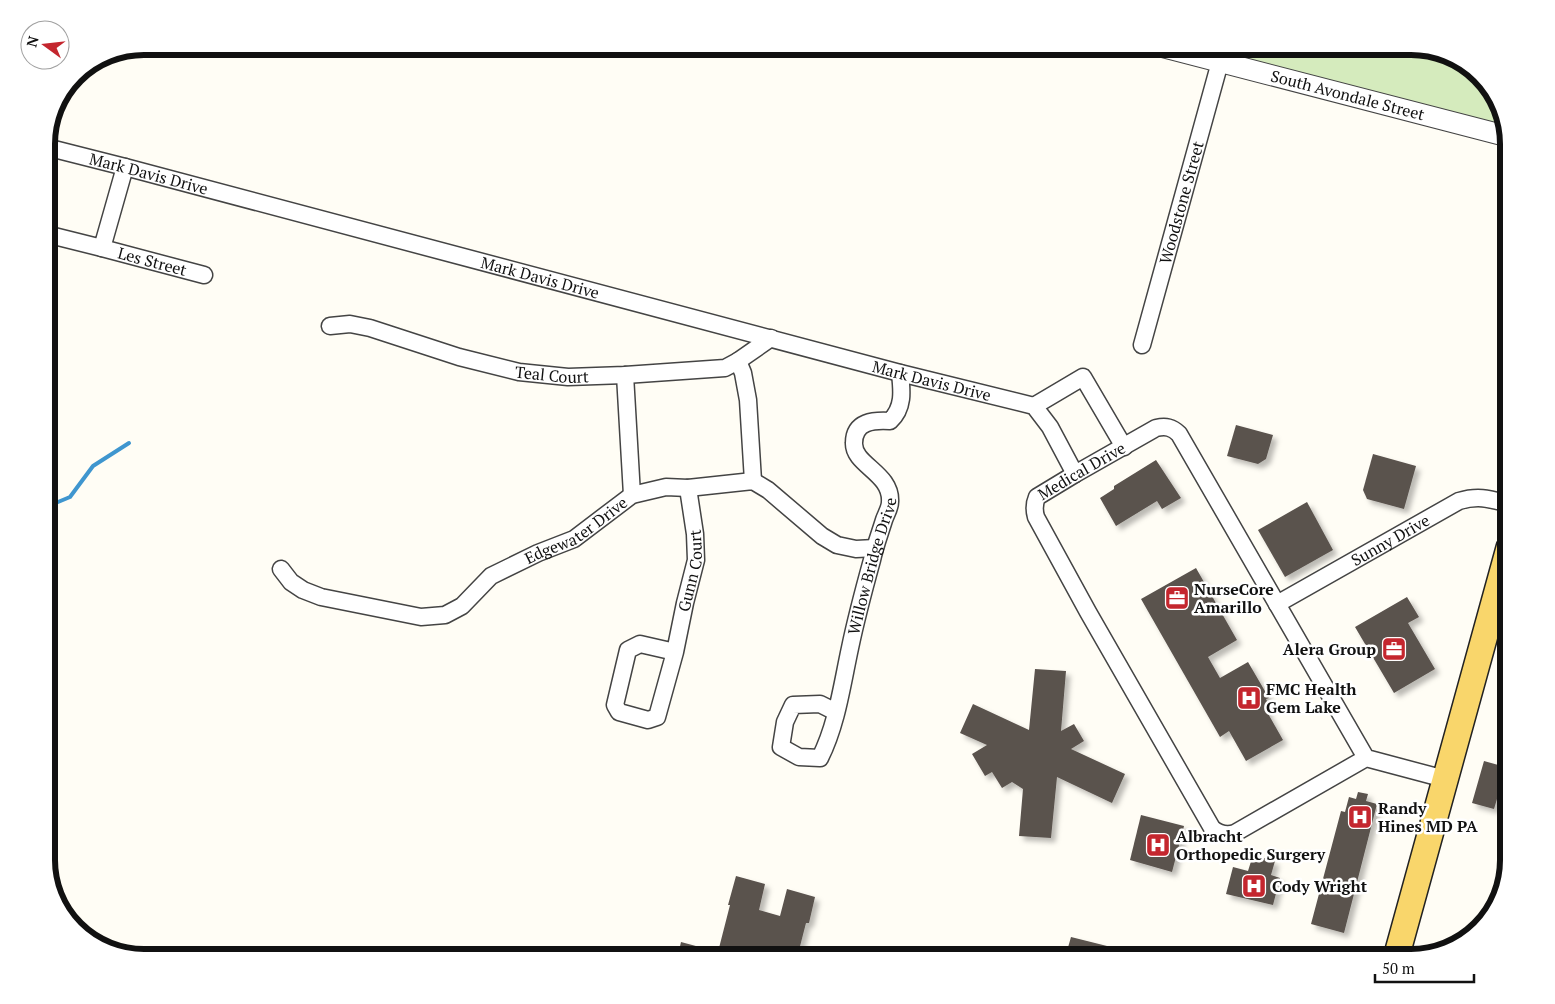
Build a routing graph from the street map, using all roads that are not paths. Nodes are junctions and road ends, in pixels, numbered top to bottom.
1 (1193, 55) edge
2 (1220, 62) junction
3 (1499, 134) edge
4 (55, 149) edge
5 (125, 167) junction
6 (55, 236) edge
7 (102, 248) junction
8 (204, 275) dead end
9 (330, 326) dead end
10 (771, 338) junction
11 (1142, 344) dead end
12 (738, 362) junction
13 (900, 373) junction
14 (625, 375) junction
15 (1034, 406) junction
16 (1124, 447) junction
17 (1075, 474) junction
18 (753, 481) junction
19 (688, 488) junction
20 (632, 496) junction
21 (1500, 502) edge
22 (875, 548) junction
23 (281, 569) dead end
24 (1500, 583) edge
25 (1277, 604) junction
26 (674, 652) junction
27 (836, 712) dead end
28 (1366, 758) junction
29 (1445, 779) junction
30 (1402, 949) edge

1 - 2 street, South Avondale Street
2 - 3 street, South Avondale Street
2 - 11 street, Woodstone Street
4 - 5 street, Mark Davis Drive
5 - 7 street, Les Street
5 - 10 street, Mark Davis Drive
6 - 7 street, Les Street
7 - 8 street, Les Street
9 - 14 street, Teal Court
10 - 12 street, Teal Court
10 - 13 street, Mark Davis Drive
12 - 14 street, Teal Court
12 - 18 street
13 - 15 street, Mark Davis Drive
13 - 22 street, Willow Bridge Drive
14 - 20 street
15 - 16 street
15 - 17 street
16 - 17 street, Medical Drive
16 - 25 street, Medical Drive
17 - 28 street, Medical Drive
18 - 19 street, Edgewater Drive
18 - 22 street
19 - 20 street, Edgewater Drive
19 - 26 street, Gunn Court
20 - 23 street, Edgewater Drive
21 - 25 street, Sunny Drive
22 - 27 street, Willow Bridge Drive
24 - 29 main road
25 - 28 street, Medical Drive
26 - 26 street, Gunn Court
28 - 29 street
29 - 30 main road

